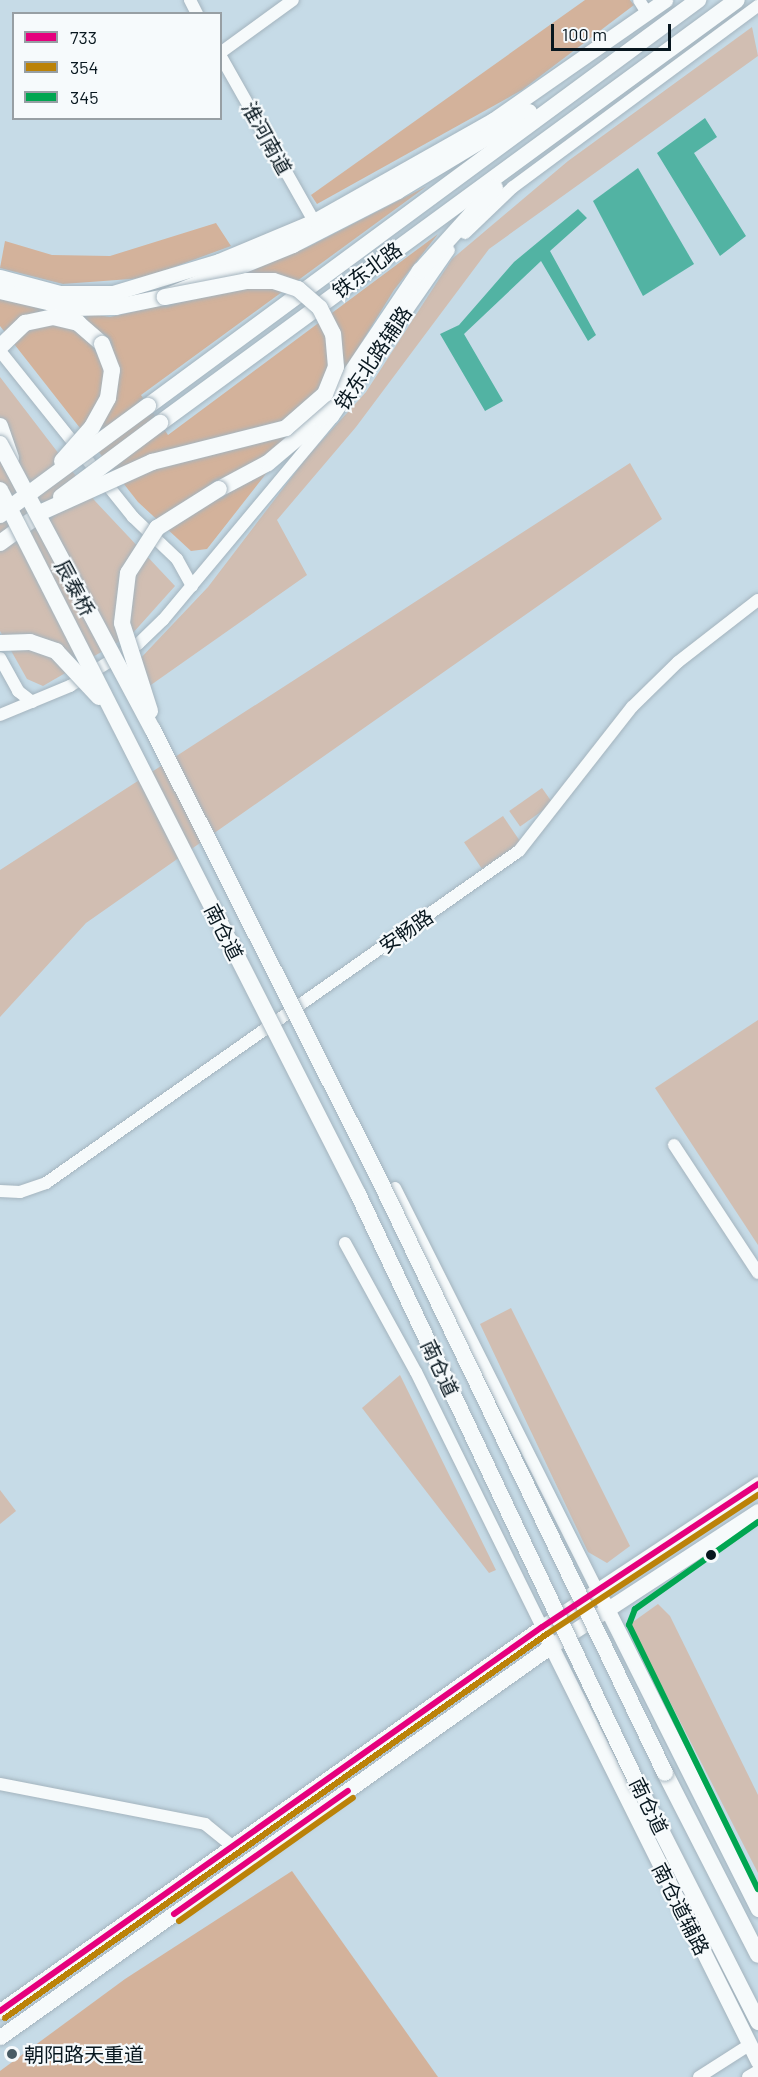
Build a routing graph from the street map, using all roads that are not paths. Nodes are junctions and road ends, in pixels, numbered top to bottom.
1 (293, 0) edge
2 (665, 0) edge
3 (737, 0) edge
4 (693, 1) edge
5 (758, 6) edge
6 (643, 7) edge
7 (222, 53) edge
8 (222, 58) edge
9 (578, 88) junction
10 (554, 136) junction
11 (314, 221) junction
12 (0, 277) edge
13 (0, 291) edge
14 (165, 297) junction
15 (0, 349) edge
16 (0, 426) edge
17 (0, 444) edge
18 (21, 484) junction
19 (38, 488) junction
20 (0, 490) edge
21 (44, 511) junction
22 (0, 515) edge
23 (0, 543) edge
24 (192, 586) junction
25 (758, 600) edge
26 (0, 643) edge
27 (0, 658) edge
28 (32, 702) junction
29 (0, 715) edge
30 (115, 716) junction
31 (153, 730) junction
32 (674, 1145) dead end
33 (395, 1188) dead end
34 (0, 1191) edge
35 (345, 1244) dead end
36 (758, 1273) edge
37 (758, 1484) edge
38 (758, 1511) edge
39 (699, 1550) junction
40 (598, 1591) junction
41 (607, 1609) junction
42 (542, 1627) junction
43 (621, 1638) junction
44 (551, 1646) junction
45 (0, 1784) edge
46 (230, 1844) junction
47 (758, 1909) edge
48 (740, 1921) junction
49 (121, 1924) junction
50 (709, 1926) junction
51 (758, 1939) edge
52 (134, 1943) junction
53 (758, 1955) edge
54 (732, 2008) junction
55 (0, 2011) edge
56 (758, 2022) edge
57 (0, 2037) edge
58 (749, 2045) junction
59 (758, 2061) edge
60 (758, 2071) edge
61 (699, 2077) edge
62 (748, 2077) edge

1 - 7 street
2 - 6 main road
3 - 10 highway, 铁东北路
4 - 9 highway, 铁东北路
5 - 24 street, 铁东北路辅路
6 - 11 main road
8 - 11 street, 淮河南道
9 - 14 highway, bridge
9 - 19 highway, 铁东北路, bridge
10 - 21 highway, 铁东北路, bridge
10 - 31 highway, bridge
11 - 12 main road
13 - 14 highway
14 - 21 highway, bridge
15 - 19 highway, bridge
15 - 24 street
16 - 18 highway, bridge
17 - 18 highway, 辰泰桥, bridge
18 - 31 highway, 辰泰桥, bridge
19 - 22 highway, 铁东北路, bridge
20 - 30 highway, 辰泰桥, bridge
21 - 23 highway, 铁东北路, bridge
24 - 28 street, 铁东北路辅路
25 - 34 street, 安畅路
26 - 30 highway, bridge
27 - 28 street
28 - 29 street, 铁东北路辅路
30 - 50 highway, 南仓道, bridge
31 - 48 highway, 南仓道, bridge
32 - 36 street
33 - 40 street
35 - 42 street
37 - 40 main road
38 - 39 main road
39 - 41 main road
39 - 43 main road
40 - 41 main road
40 - 42 main road
41 - 43 main road
41 - 44 main road
42 - 44 main road, 南仓道辅路
42 - 46 main road
43 - 47 main road
44 - 52 main road
44 - 54 main road, 南仓道辅路
45 - 46 street
46 - 49 main road
48 - 51 highway
48 - 53 highway, 南仓道
49 - 52 main road
49 - 55 main road
50 - 54 main road
50 - 56 highway, 南仓道
52 - 57 main road
54 - 58 main road, 南仓道辅路
58 - 59 main road, 南仓道辅路
58 - 61 street
60 - 62 street

